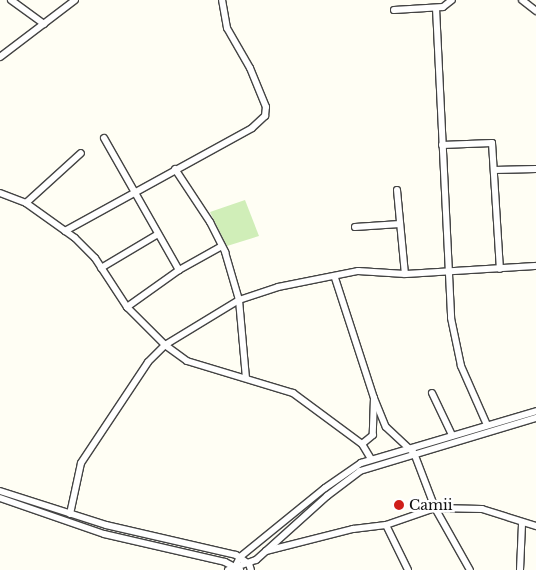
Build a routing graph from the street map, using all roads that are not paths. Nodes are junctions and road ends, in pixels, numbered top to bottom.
1 (11, 0) edge
2 (75, 0) edge
3 (222, 0) edge
4 (452, 0) edge
5 (522, 0) edge
6 (436, 8) junction
7 (394, 10) dead end
8 (536, 12) edge
9 (44, 24) junction
10 (0, 57) edge
11 (104, 138) dead end
12 (442, 145) junction
13 (81, 153) dead end
14 (175, 169) junction
15 (536, 169) edge
16 (494, 170) junction
17 (398, 190) dead end
18 (134, 192) junction
19 (0, 193) edge
20 (26, 202) junction
21 (400, 224) junction
22 (355, 227) dead end
23 (65, 231) junction
24 (158, 234) junction
25 (222, 246) junction
26 (536, 266) edge
27 (101, 268) junction
28 (500, 269) junction
29 (179, 270) junction
30 (452, 272) junction
31 (405, 274) junction
32 (334, 278) junction
33 (239, 300) junction
34 (127, 307) junction
35 (165, 345) junction
36 (246, 378) junction
37 (432, 393) dead end
38 (374, 398) junction
39 (536, 411) edge
40 (536, 418) edge
41 (488, 425) junction
42 (452, 436) junction
43 (362, 444) junction
44 (408, 448) junction
45 (414, 453) junction
46 (371, 459) junction
47 (0, 491) edge
48 (0, 498) edge
49 (435, 508) junction
50 (70, 514) junction
51 (522, 524) junction
52 (386, 525) junction
53 (536, 526) edge
54 (265, 551) junction
55 (240, 558) junction
56 (250, 567) edge
57 (238, 568) edge
58 (228, 570) edge
59 (408, 570) edge
60 (470, 570) edge
61 (520, 570) edge

1 - 9 street
2 - 9 street
3 - 14 street
4 - 6 street
5 - 8 street
6 - 7 street
6 - 12 street
9 - 10 street
11 - 18 street
12 - 16 street
12 - 30 street
13 - 20 street
14 - 18 street
14 - 25 street
15 - 16 street
16 - 28 street
17 - 21 street
18 - 23 street
18 - 24 street
19 - 20 street
20 - 23 street
21 - 22 street
21 - 31 street
23 - 27 street
24 - 27 street
24 - 29 street
25 - 29 street
25 - 33 street
26 - 28 street
27 - 34 street
28 - 30 street
29 - 34 street
30 - 31 street
30 - 41 street
31 - 32 street
32 - 33 street
32 - 38 street
33 - 35 street
33 - 36 street
34 - 35 street
35 - 36 street
35 - 50 street
36 - 43 street
37 - 42 street
38 - 43 street
38 - 44 street
39 - 41 street
40 - 45 street
41 - 42 street
42 - 44 street
43 - 46 street
44 - 45 street
44 - 46 street
45 - 49 street
45 - 54 street
46 - 55 street
47 - 50 street
48 - 57 street
49 - 51 street
49 - 52 street
49 - 60 street
50 - 55 street
51 - 53 street
51 - 61 street
52 - 54 street
52 - 59 street
54 - 56 street
55 - 56 street
55 - 57 street
56 - 57 street
57 - 58 street

